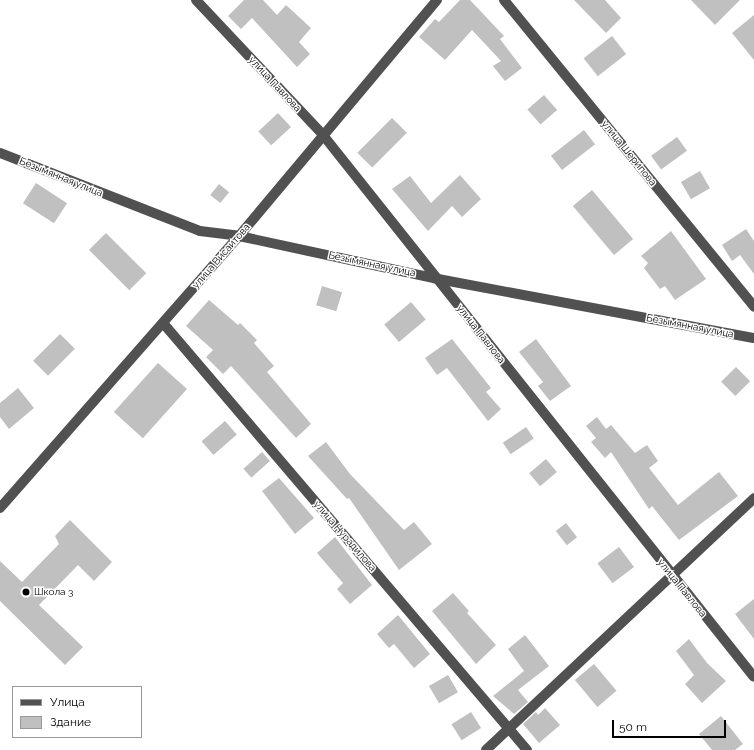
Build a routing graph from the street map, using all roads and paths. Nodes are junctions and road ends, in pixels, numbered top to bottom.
1 (196, 0) edge
2 (437, 0) edge
3 (504, 0) edge
4 (323, 135) junction
5 (0, 153) edge
6 (239, 236) junction
7 (438, 279) junction
8 (754, 307) edge
9 (163, 323) junction
10 (754, 338) edge
11 (754, 498) edge
12 (0, 508) edge
13 (672, 576) junction
14 (754, 677) edge
15 (509, 727) junction
16 (486, 750) edge
17 (527, 750) edge

1 - 4 street, улица Павлова
2 - 4 street, улица Висаитова
3 - 8 street, улица Шерипова
4 - 6 street, улица Висаитова
4 - 7 street, улица Павлова
5 - 6 street, Безымянная улица
6 - 7 street, Безымянная улица
6 - 9 street, улица Висаитова
7 - 10 street, Безымянная улица
7 - 13 street, улица Павлова
9 - 12 street, улица Висаитова
9 - 15 street, улица Нурадилова
11 - 13 street
13 - 14 street, улица Павлова
13 - 15 street
15 - 16 street
15 - 17 street, улица Нурадилова

